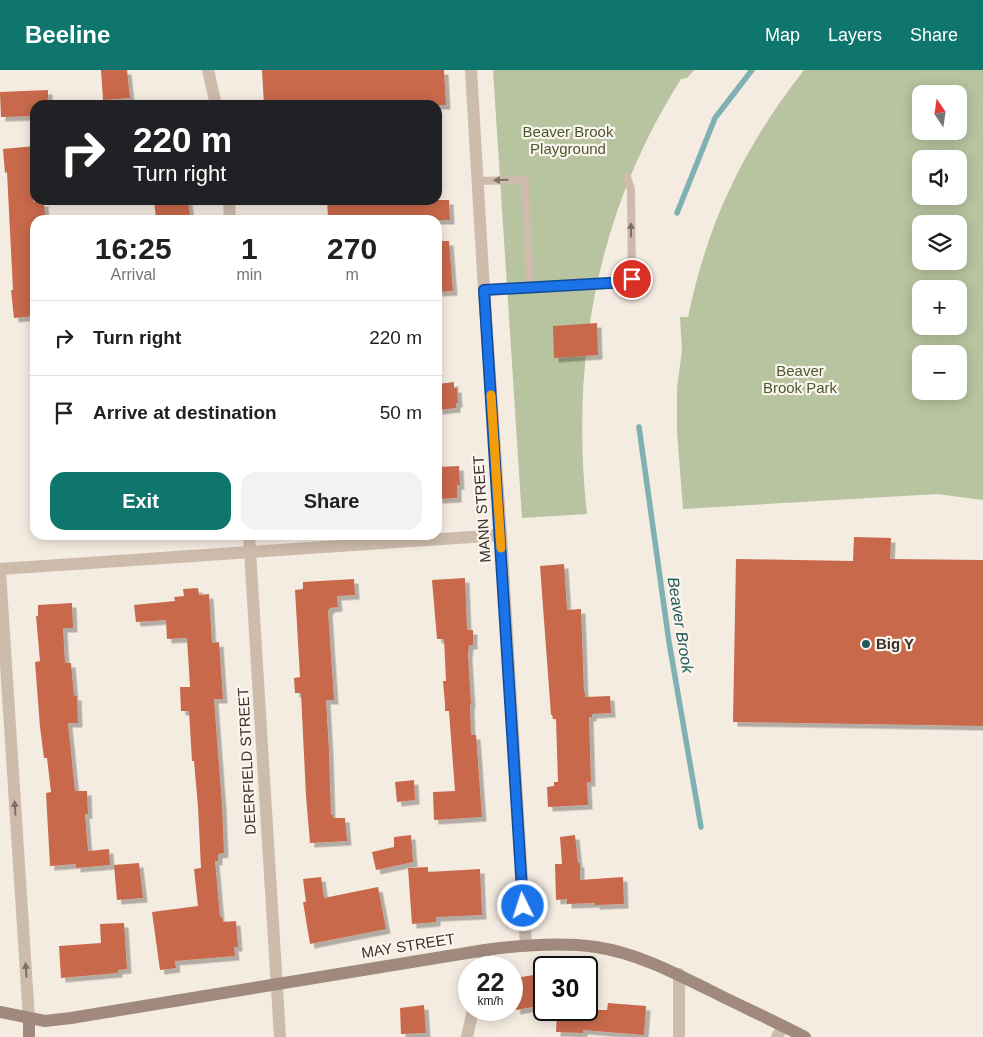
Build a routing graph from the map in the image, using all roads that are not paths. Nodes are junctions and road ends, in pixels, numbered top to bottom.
1 (208, 70) edge
2 (471, 70) edge
3 (215, 100) edge
4 (627, 177) dead end
5 (477, 181) junction
6 (530, 287) junction
7 (484, 290) junction
8 (500, 535) junction
9 (442, 539) edge
10 (249, 540) edge
11 (426, 540) edge
12 (250, 552) junction
13 (0, 570) edge
14 (526, 946) junction
15 (485, 950) junction
16 (484, 956) edge
17 (679, 974) junction
18 (276, 984) junction
19 (0, 1012) edge
20 (29, 1018) junction
21 (471, 1021) edge
22 (780, 1032) edge
23 (29, 1037) edge
24 (280, 1037) edge
25 (467, 1037) edge
26 (679, 1037) edge
27 (805, 1037) edge

1 - 3 street
2 - 5 street, MANN STREET
6 -> 4 lane
6 -> 5 lane
5 - 7 street, MANN STREET
6 - 7 lane
7 - 8 street, MANN STREET
8 - 9 street
8 - 14 street, MANN STREET
10 - 12 street, DEERFIELD STREET
11 - 12 street
12 - 13 street
12 - 18 street, DEERFIELD STREET
20 -> 13 street
14 - 15 street, MAY STREET
14 - 17 street, MAY STREET
15 - 16 street
15 - 18 street, MAY STREET
17 - 22 street, MAY STREET
17 - 26 street
18 - 20 street, MAY STREET
18 - 24 street, DEERFIELD STREET
19 - 20 street, MAY STREET
20 - 23 street
21 - 25 street
22 - 27 street, MAY STREET

